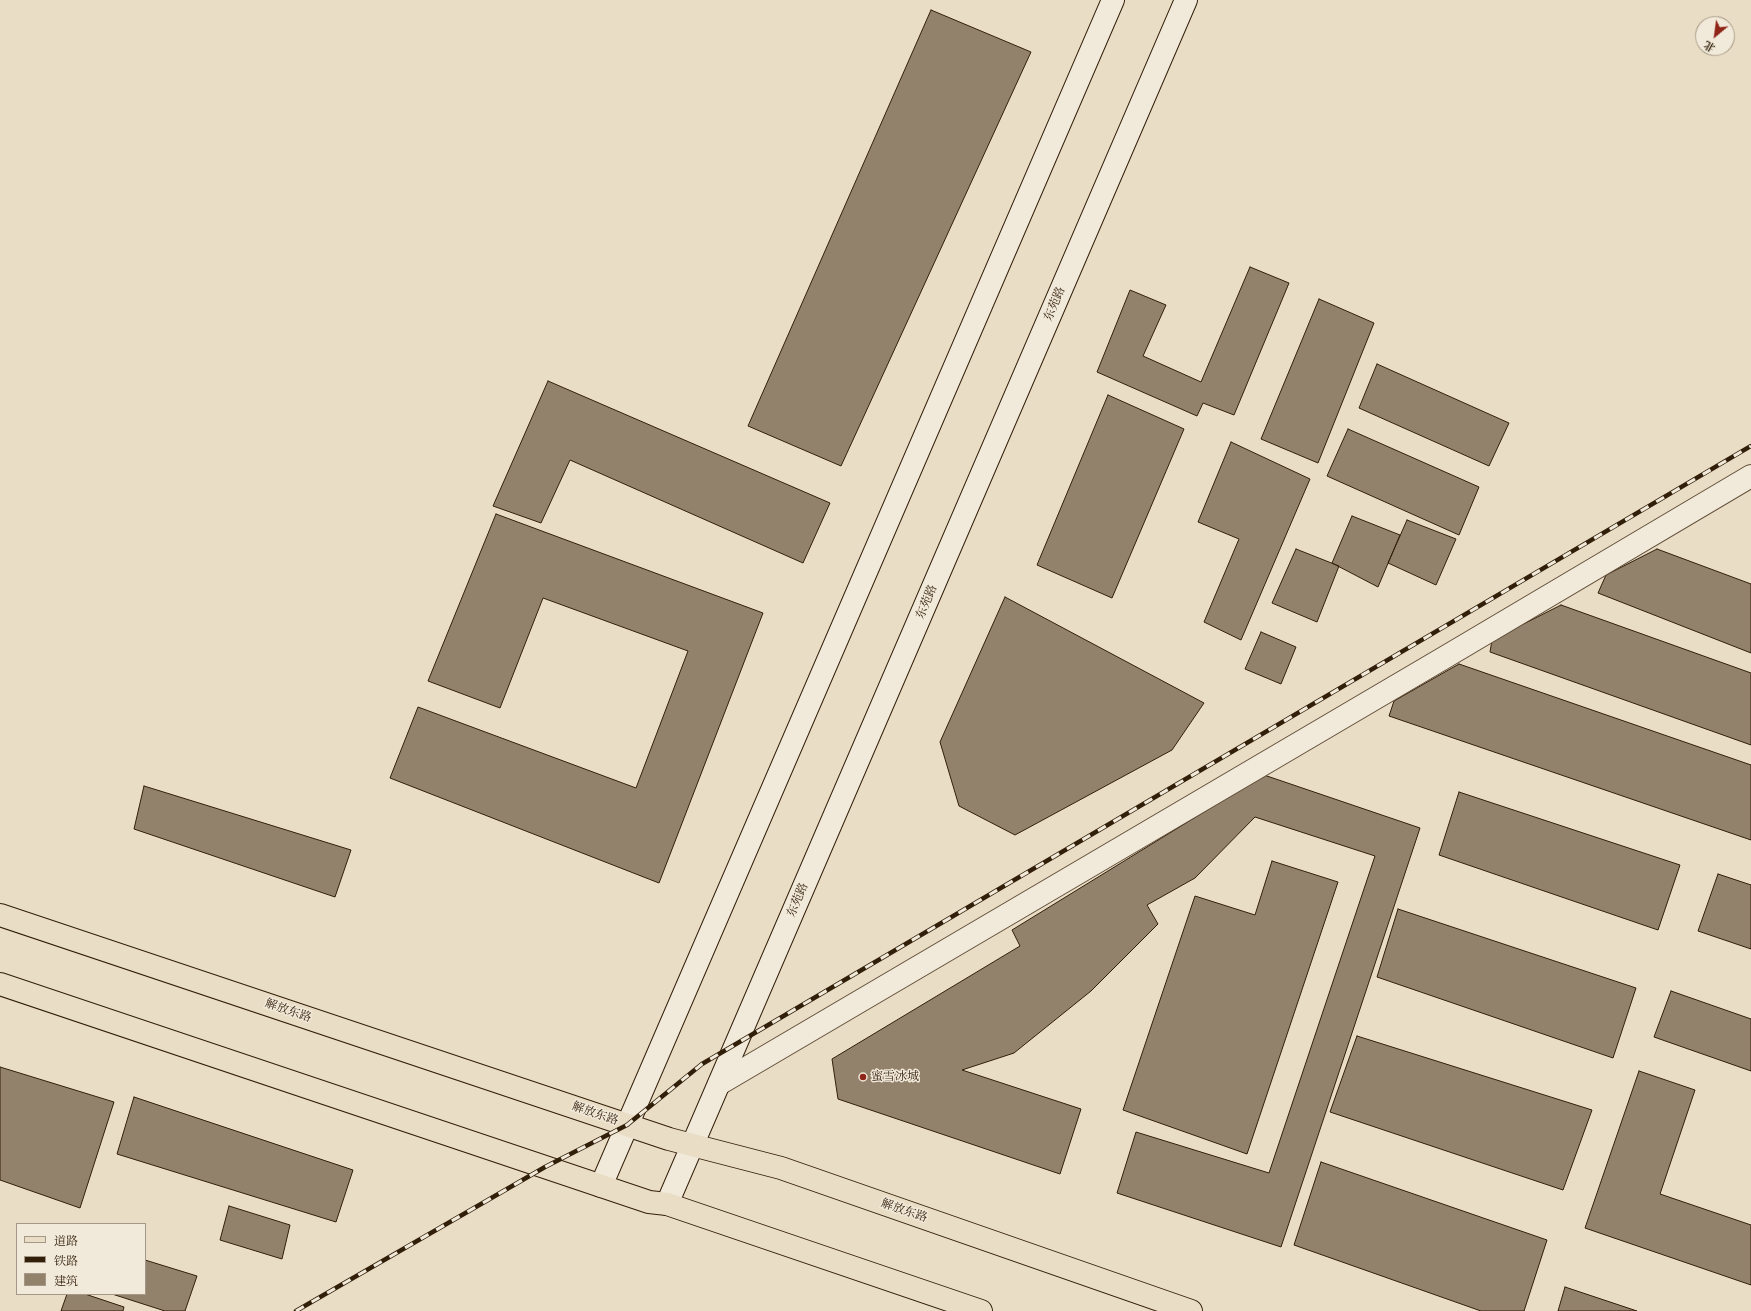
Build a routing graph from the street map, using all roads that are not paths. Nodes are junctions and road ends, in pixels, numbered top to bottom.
1 (1113, 0) edge
2 (1186, 0) edge
3 (1751, 476) edge
4 (0, 915) edge
5 (0, 984) edge
6 (719, 1084) junction
7 (627, 1125) junction
8 (693, 1145) junction
9 (601, 1186) junction
10 (667, 1204) junction
11 (981, 1311) edge
12 (1191, 1311) edge

1 - 7 main road
2 - 6 main road, 东苑路
3 - 6 main road
4 - 7 main road, 解放东路
5 - 9 main road
6 - 8 main road, 东苑路
7 - 8 main road, 解放东路
7 - 9 main road
8 - 10 main road, 东苑路
8 - 12 main road, 解放东路
9 - 10 main road
10 - 11 main road

